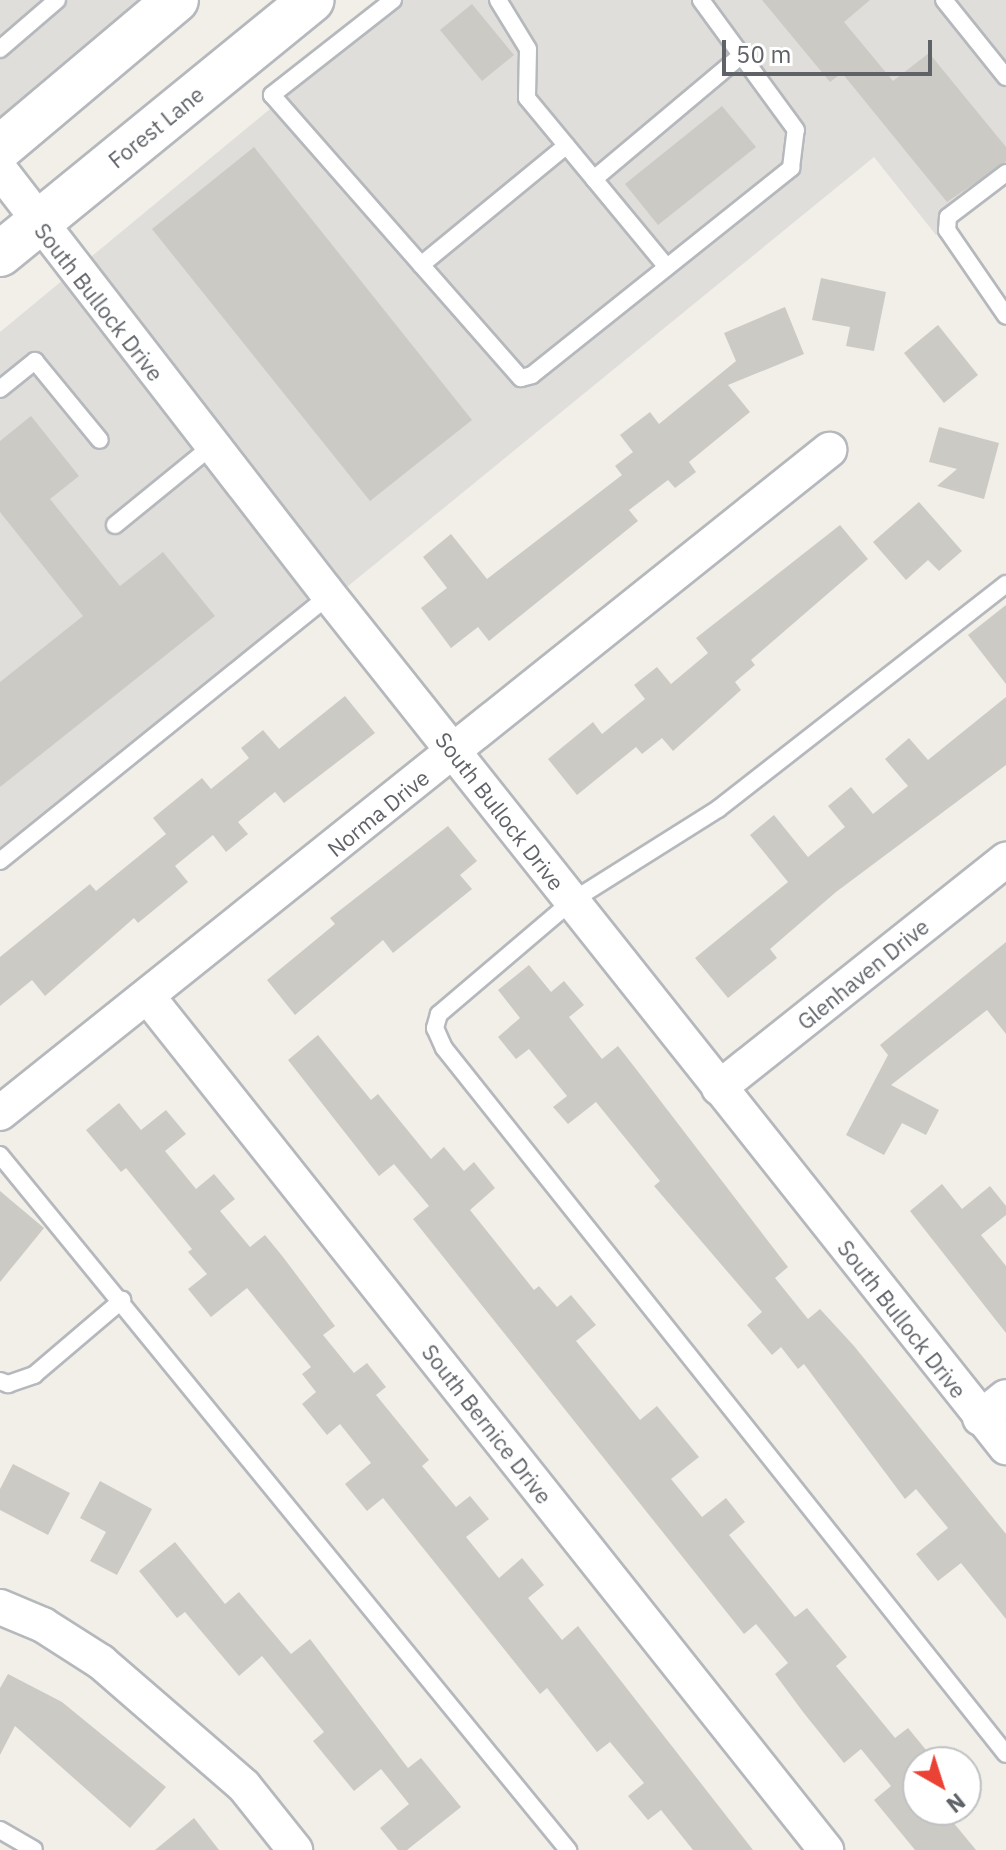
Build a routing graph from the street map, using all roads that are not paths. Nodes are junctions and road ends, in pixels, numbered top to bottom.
1 (57, 0) edge
2 (176, 0) edge
3 (311, 0) edge
4 (393, 0) edge
5 (498, 0) edge
6 (701, 0) edge
7 (944, 0) edge
8 (0, 49) edge
9 (742, 55) junction
10 (1006, 77) edge
11 (566, 146) junction
12 (0, 148) edge
13 (0, 170) edge
14 (1006, 173) edge
15 (594, 179) junction
16 (36, 223) junction
17 (0, 254) edge
18 (421, 265) junction
19 (667, 267) junction
20 (1006, 316) edge
21 (0, 389) edge
22 (100, 440) dead end
23 (212, 446) junction
24 (829, 450) dead end
25 (115, 525) dead end
26 (1006, 584) edge
27 (329, 596) junction
28 (454, 752) junction
29 (1006, 860) edge
30 (0, 861) edge
31 (572, 901) junction
32 (148, 997) junction
33 (719, 1088) junction
34 (0, 1113) edge
35 (0, 1155) edge
36 (122, 1300) junction
37 (0, 1381) edge
38 (993, 1408) edge
39 (1006, 1447) edge
40 (0, 1607) edge
41 (1006, 1754) edge
42 (0, 1830) edge
43 (34, 1850) edge
44 (295, 1850) edge
45 (568, 1850) edge
46 (826, 1850) edge

1 - 8 lane
2 - 12 main road
3 - 16 main road, Forest Lane
4 - 18 lane
5 - 11 lane
6 - 9 lane
7 - 10 lane
9 - 15 lane
9 - 19 lane
11 - 15 lane
11 - 18 lane
13 - 16 street, South Bullock Drive
14 - 20 lane
15 - 19 lane
16 - 17 main road, Forest Lane
16 - 23 street, South Bullock Drive
18 - 19 lane
21 - 22 lane
23 - 25 lane
23 - 27 street, South Bullock Drive
24 - 28 street, Norma Drive
26 - 31 lane
27 - 28 street, South Bullock Drive
27 - 30 lane
28 - 31 street, South Bullock Drive
28 - 32 street, Norma Drive
29 - 33 street, Glenhaven Drive
31 - 33 street, South Bullock Drive
31 - 41 lane
32 - 34 street, Norma Drive
32 - 46 street, South Bernice Drive
33 - 38 street, South Bullock Drive
35 - 36 lane
36 - 37 lane
36 - 45 lane
38 - 39 street, South Bullock Drive
40 - 44 street
42 - 43 lane

